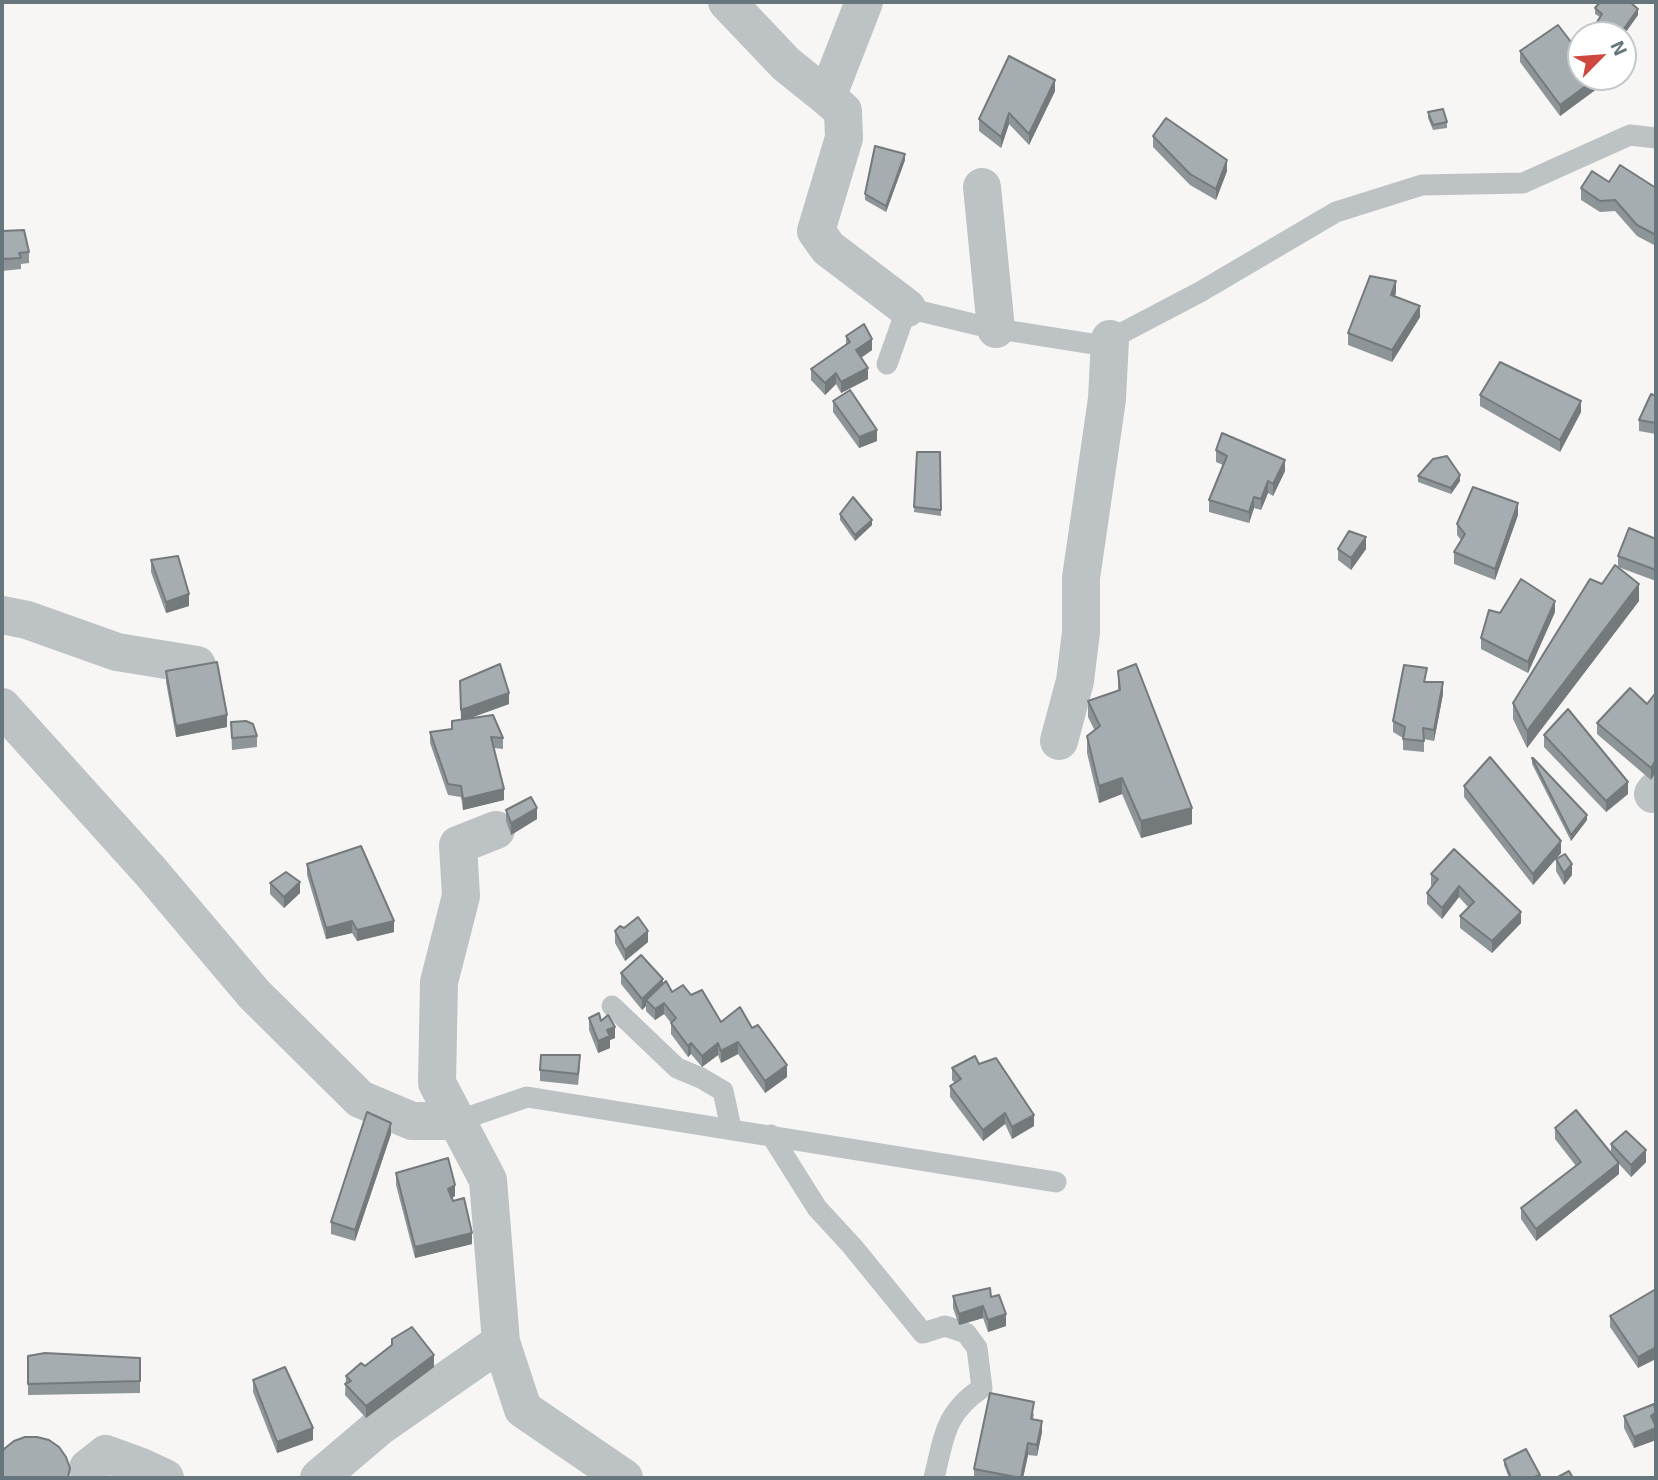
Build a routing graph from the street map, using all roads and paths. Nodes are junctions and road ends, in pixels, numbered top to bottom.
1 (727, 2) edge
2 (864, 2) edge
3 (827, 97) junction
4 (1656, 138) edge
5 (982, 187) dead end
6 (907, 308) junction
7 (996, 329) junction
8 (1110, 339) junction
9 (887, 364) dead end
10 (2, 615) edge
11 (197, 665) edge
12 (2, 707) edge
13 (1059, 741) dead end
14 (496, 830) dead end
15 (612, 1006) dead end
16 (457, 1121) junction
17 (731, 1128) junction
18 (771, 1135) junction
19 (1056, 1182) dead end
20 (501, 1342) junction
21 (88, 1468) dead end
22 (165, 1478) edge
23 (319, 1478) edge
24 (624, 1478) edge
25 (934, 1478) edge

1 - 3 street
2 - 3 street
3 - 6 street
4 - 8 lane
5 - 7 street
6 - 7 lane
6 - 9 lane
7 - 8 lane
8 - 13 street
10 - 11 street
12 - 16 street
14 - 16 street
15 - 17 lane
16 - 17 lane
16 - 20 street
17 - 18 lane
18 - 19 lane
18 - 25 lane
20 - 23 street
20 - 24 street
21 - 22 street

